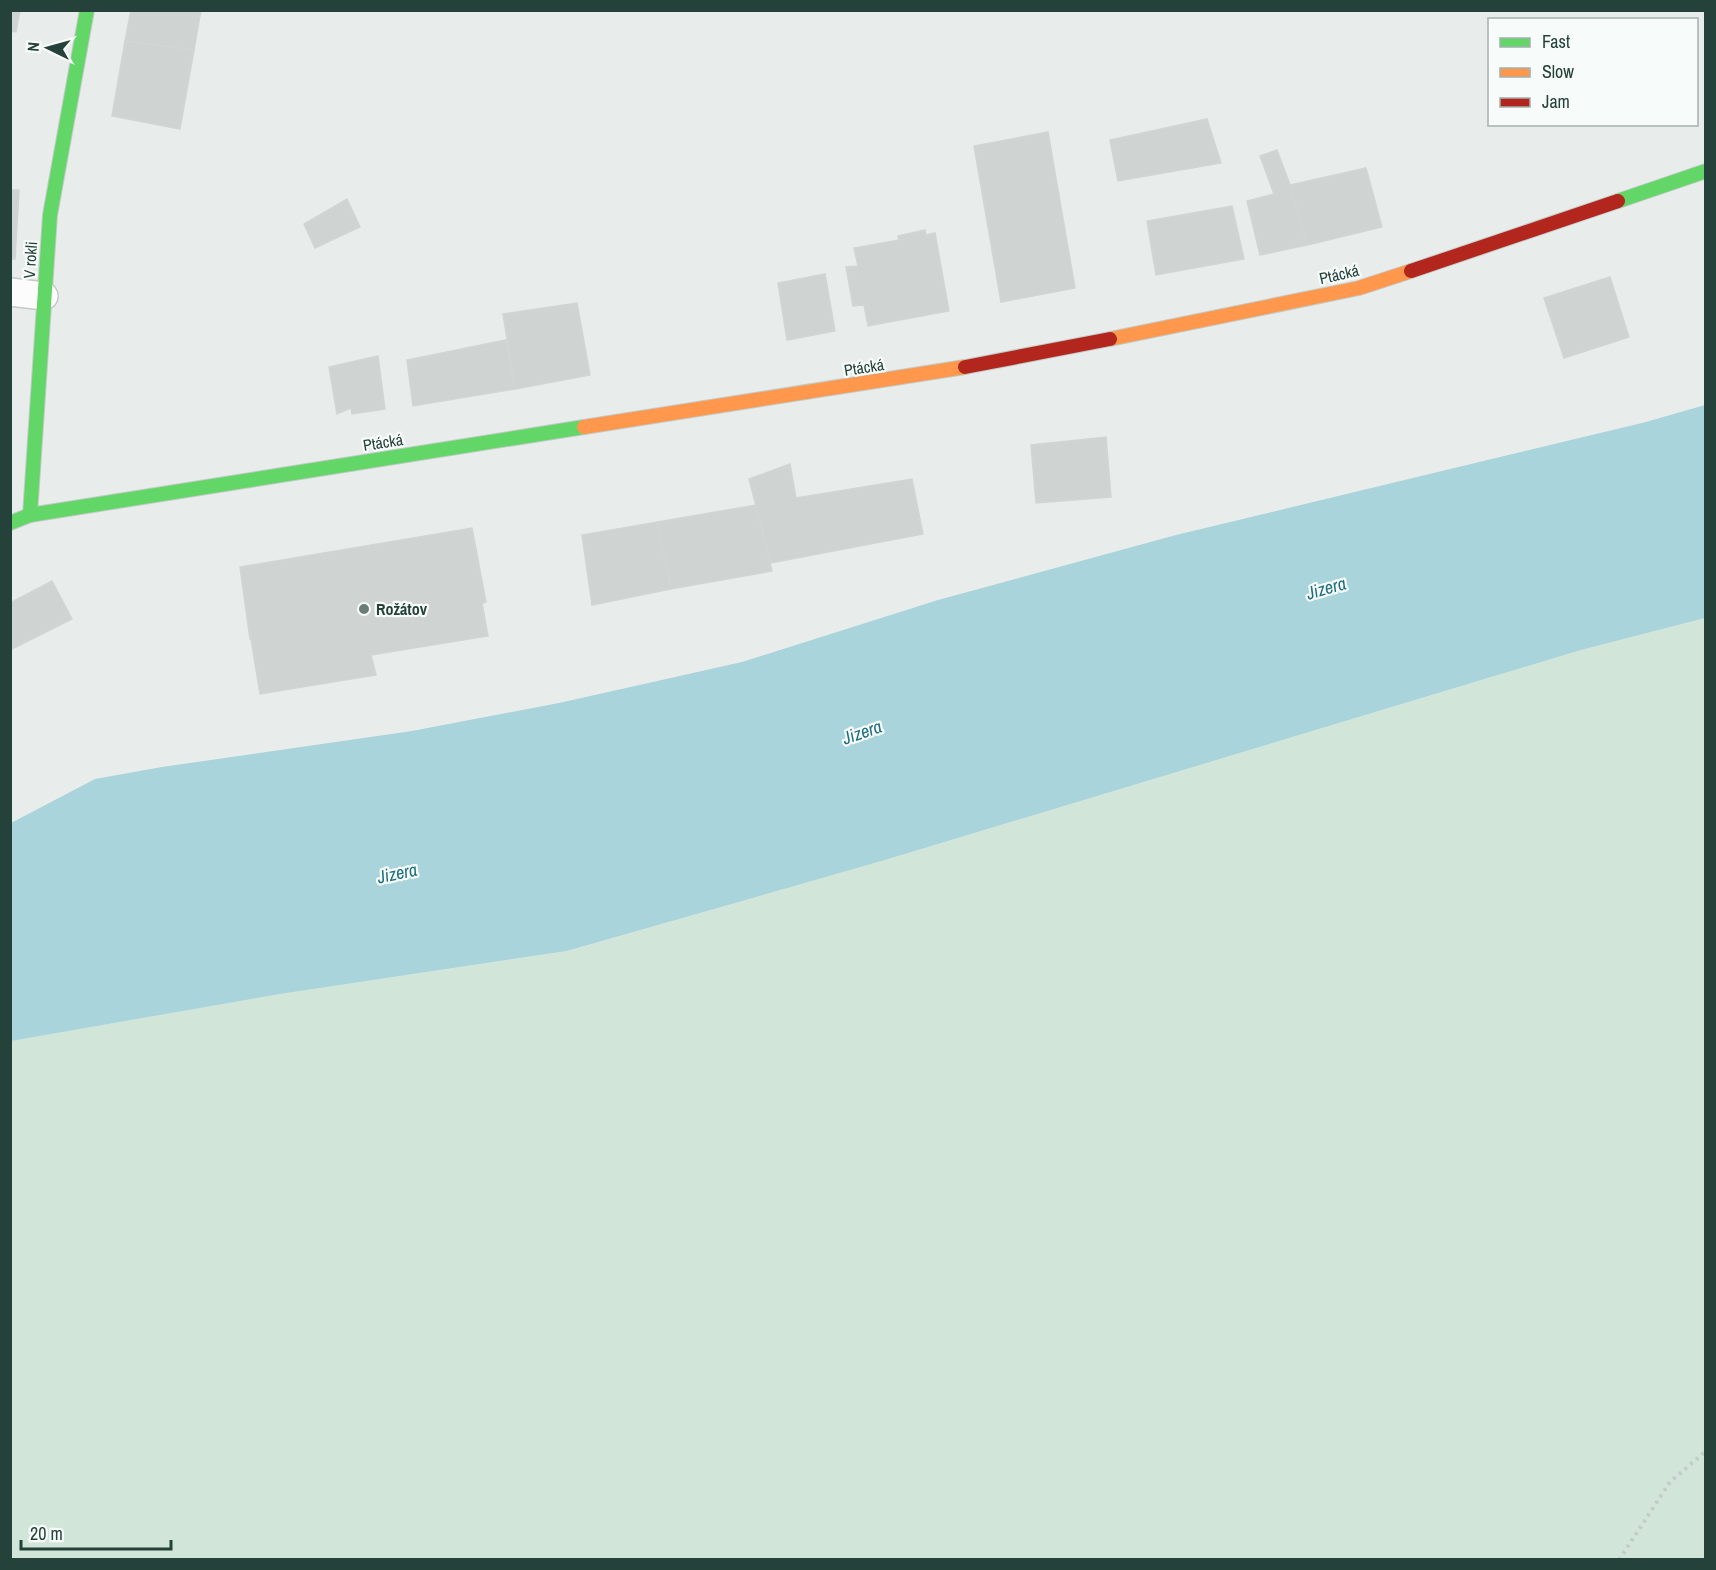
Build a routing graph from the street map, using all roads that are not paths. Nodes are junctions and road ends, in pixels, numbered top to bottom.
1 (87, 10) edge
2 (1706, 171) edge
3 (10, 292) edge
4 (44, 296) junction
5 (30, 515) junction
6 (10, 523) edge

1 - 4 street, V rokli
2 - 5 street, Ptácká
3 - 4 lane
4 - 5 street, V rokli
5 - 6 street, Ptácká

